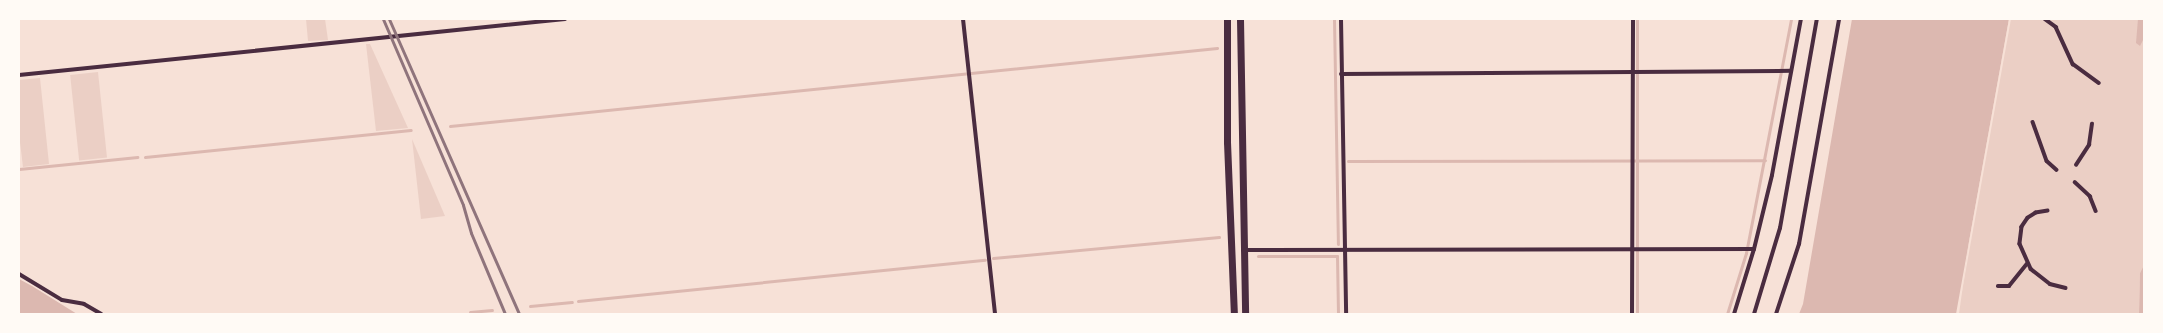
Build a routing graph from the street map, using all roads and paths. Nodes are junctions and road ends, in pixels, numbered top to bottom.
1 (566, 19) edge
2 (963, 19) edge
3 (1227, 19) edge
4 (1240, 19) edge
5 (1341, 19) edge
6 (1633, 19) edge
7 (1800, 19) edge
8 (1817, 19) edge
9 (1839, 19) edge
10 (2046, 19) edge
11 (1634, 71) junction
12 (1791, 71) junction
13 (1341, 74) junction
14 (19, 75) edge
15 (2099, 83) dead end
16 (2033, 122) dead end
17 (2092, 124) dead end
18 (2076, 165) dead end
19 (2057, 170) dead end
20 (2075, 182) dead end
21 (2048, 210) dead end
22 (2096, 211) dead end
23 (1632, 248) junction
24 (1345, 249) junction
25 (1754, 249) junction
26 (1243, 250) junction
27 (2027, 264) junction
28 (19, 274) edge
29 (1998, 286) dead end
30 (2066, 288) dead end
31 (101, 314) edge
32 (995, 314) edge
33 (1234, 314) edge
34 (1245, 314) edge
35 (1346, 314) edge
36 (1632, 314) edge
37 (1734, 314) edge
38 (1754, 314) edge
39 (1776, 314) edge

1 - 14 street
2 - 32 street
3 - 33 highway
4 - 26 highway
5 - 13 street
6 - 11 street
7 - 12 street
8 - 38 street
9 - 39 street
10 - 15 street
11 - 12 street
11 - 13 street
11 - 23 street
12 - 25 street
13 - 24 street
16 - 19 street
17 - 18 street
20 - 22 street
21 - 27 street
23 - 24 street
23 - 25 street
23 - 36 street
24 - 26 street
24 - 35 street
25 - 37 street
26 - 34 highway
27 - 29 street
27 - 30 street
28 - 31 street

